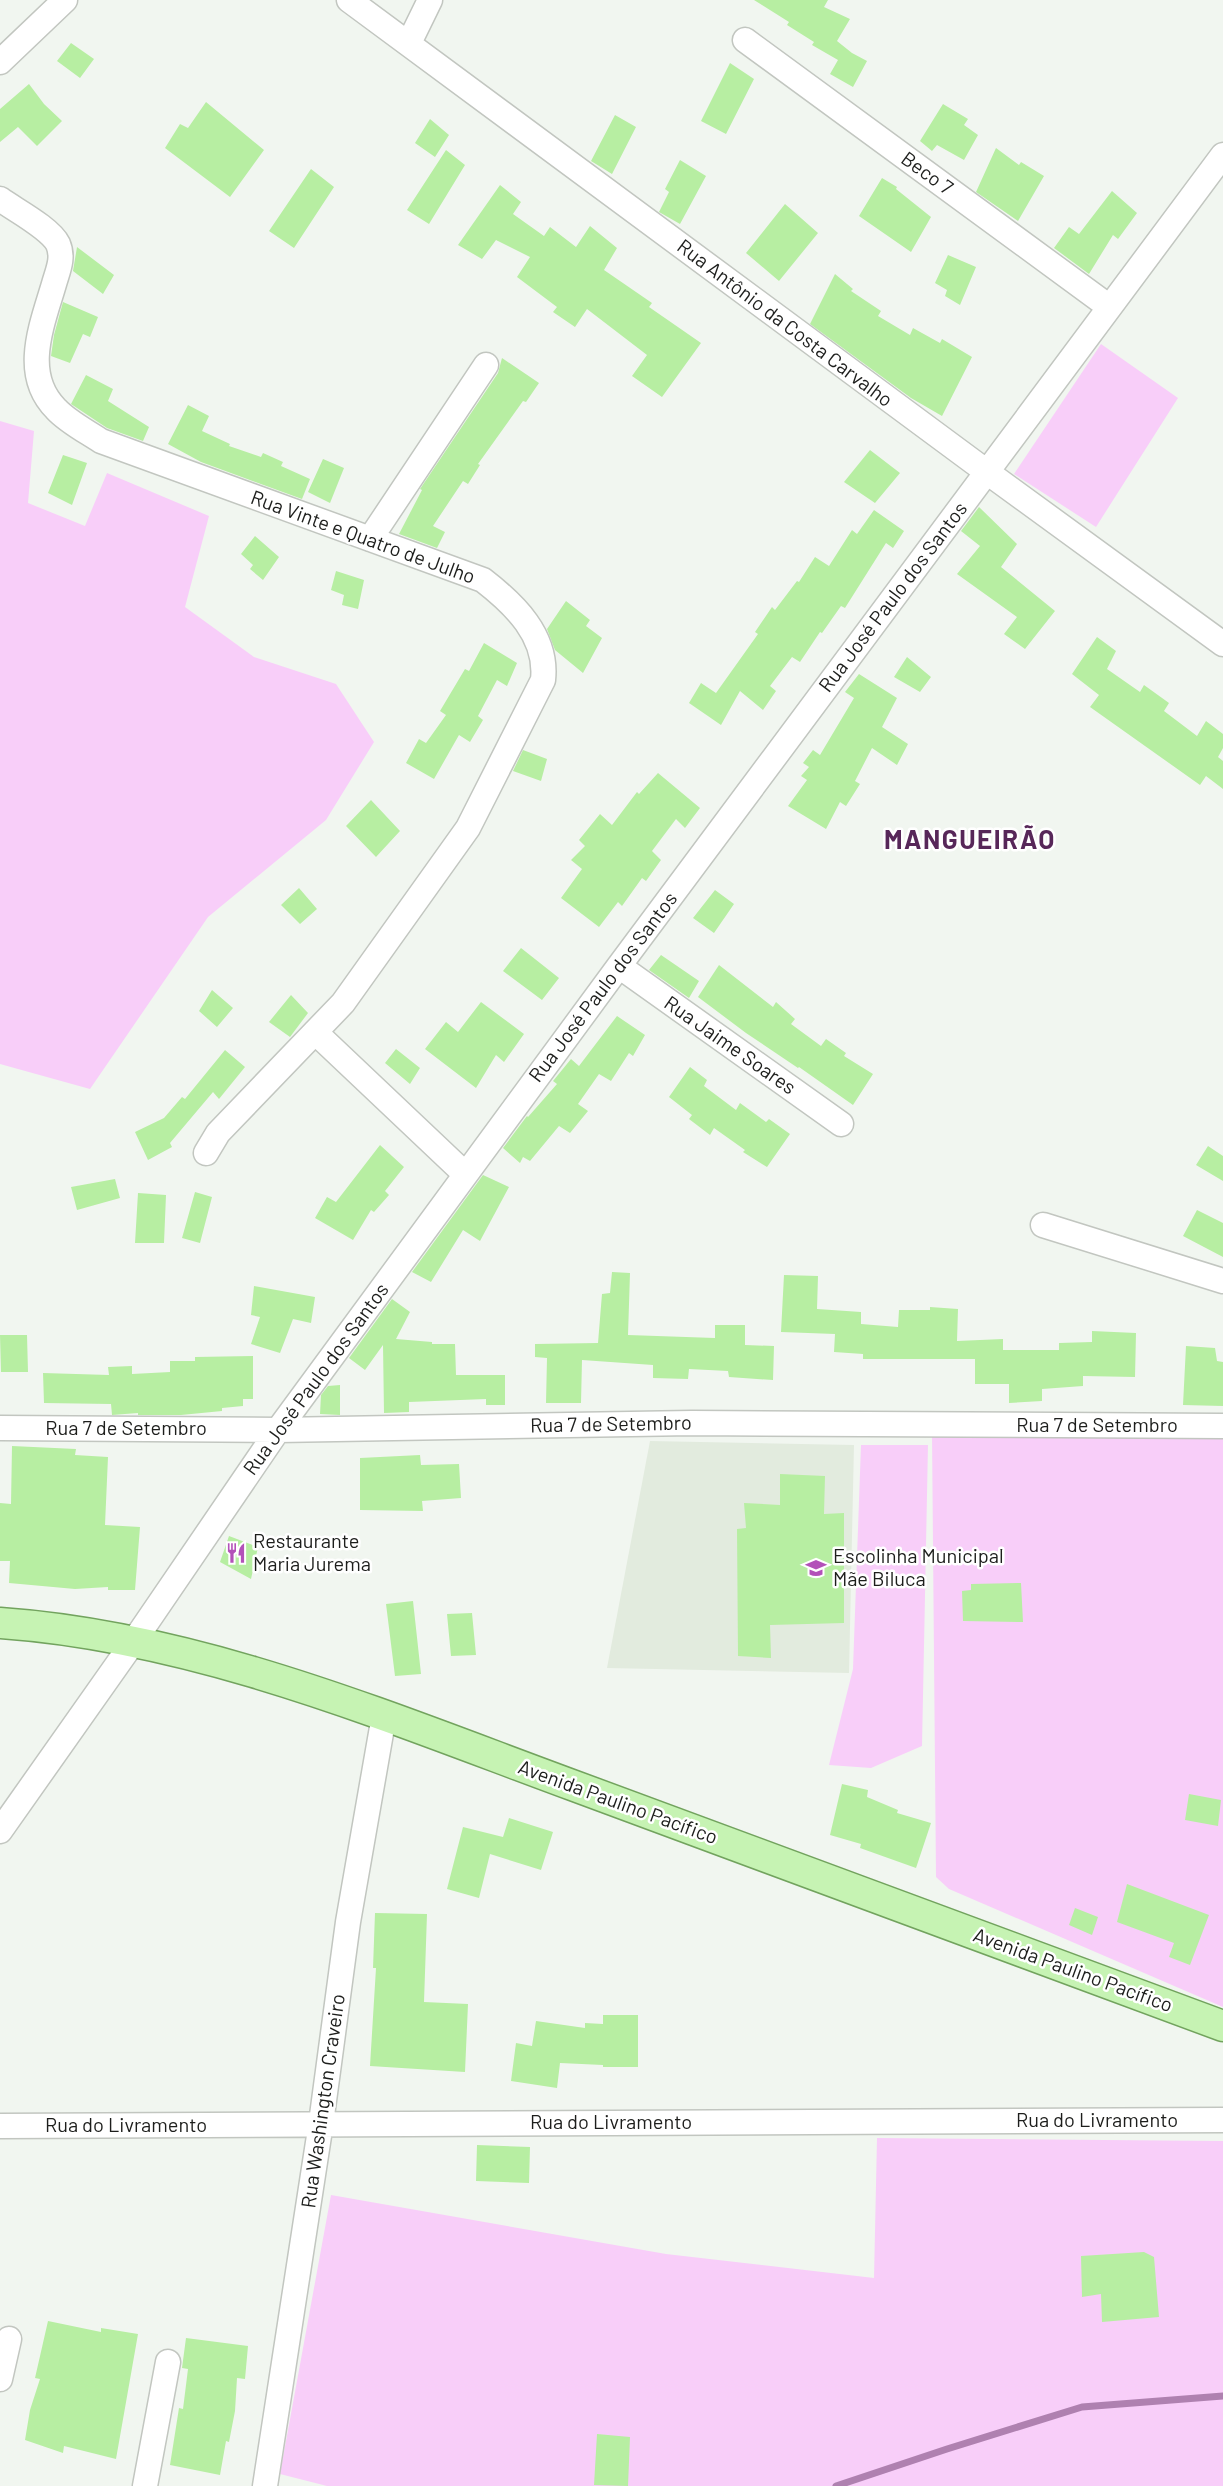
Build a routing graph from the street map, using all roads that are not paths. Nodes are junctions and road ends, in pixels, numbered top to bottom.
1 (65, 0) edge
2 (349, 0) edge
3 (430, 0) edge
4 (744, 40) dead end
5 (409, 44) junction
6 (0, 62) edge
7 (1223, 155) edge
8 (0, 199) edge
9 (1108, 306) junction
10 (486, 365) dead end
11 (987, 472) junction
12 (370, 539) junction
13 (1223, 644) edge
14 (619, 966) junction
15 (315, 1032) junction
16 (841, 1124) dead end
17 (206, 1153) dead end
18 (465, 1174) junction
19 (1043, 1225) dead end
20 (1223, 1281) edge
21 (1223, 1425) edge
22 (0, 1428) edge
23 (278, 1430) junction
24 (0, 1623) edge
25 (134, 1641) junction
26 (384, 1716) junction
27 (0, 1832) edge
28 (1223, 2026) edge
29 (1223, 2120) edge
30 (321, 2123) junction
31 (0, 2126) edge
32 (9, 2339) dead end
33 (168, 2362) dead end
34 (0, 2379) edge
35 (145, 2486) edge
36 (264, 2486) edge

1 - 6 street
2 - 5 street, Rua Antônio da Costa Carvalho
3 - 5 street
4 - 9 street, Beco 7
5 - 11 street, Rua Antônio da Costa Carvalho
7 - 9 street, Rua José Paulo dos Santos
8 - 12 street, Rua Vinte e Quatro de Julho
9 - 11 street, Rua José Paulo dos Santos
10 - 12 street
11 - 13 street, Rua Antônio da Costa Carvalho
11 - 14 street, Rua José Paulo dos Santos
12 - 15 street, Rua Vinte e Quatro de Julho
14 - 16 street, Rua Jaime Soares
14 - 18 street, Rua José Paulo dos Santos
15 - 17 street, Rua Vinte e Quatro de Julho
15 - 18 street
18 - 23 street, Rua José Paulo dos Santos
19 - 20 street
21 - 23 street, Rua 7 de Setembro
22 - 23 street, Rua 7 de Setembro
23 - 25 street, Rua José Paulo dos Santos
24 - 25 main road, Avenida Paulino Pacífico
25 - 26 main road, Avenida Paulino Pacífico
25 - 27 street, Rua José Paulo dos Santos
26 - 28 main road, Avenida Paulino Pacífico
26 - 30 street, Rua Washington Craveiro
29 - 30 street, Rua do Livramento
30 - 31 street, Rua do Livramento
30 - 36 street, Rua Washington Craveiro
32 - 34 street
33 - 35 street

